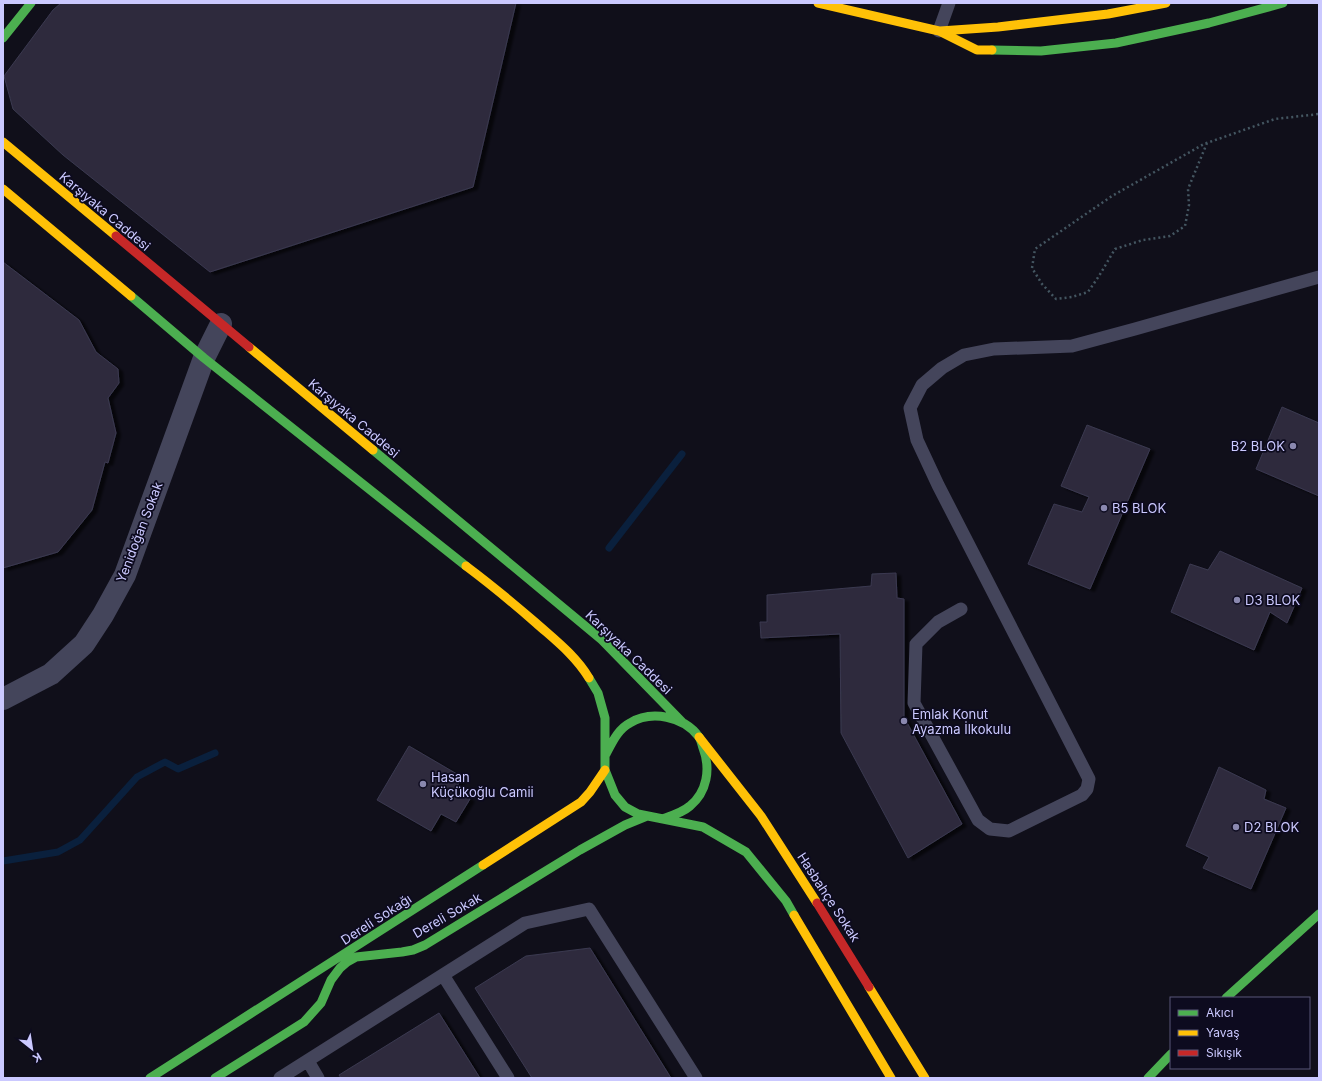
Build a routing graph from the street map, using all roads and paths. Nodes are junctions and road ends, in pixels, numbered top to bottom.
1 (31, 3) edge
2 (818, 3) edge
3 (949, 3) edge
4 (1166, 3) edge
5 (1283, 3) edge
6 (939, 31) junction
7 (3, 38) edge
8 (1319, 114) edge
9 (3, 142) edge
10 (1207, 143) junction
11 (3, 189) edge
12 (1319, 277) edge
13 (221, 324) junction
14 (204, 358) junction
15 (961, 609) dead end
16 (3, 699) edge
17 (682, 722) junction
18 (699, 737) junction
19 (606, 754) junction
20 (605, 770) junction
21 (647, 816) junction
22 (662, 818) junction
23 (1319, 914) edge
24 (443, 975) junction
25 (1227, 997) edge
26 (1170, 1055) edge
27 (308, 1061) junction
28 (150, 1078) edge
29 (215, 1078) edge
30 (280, 1078) edge
31 (318, 1078) edge
32 (508, 1078) edge
33 (696, 1078) edge
34 (891, 1078) edge
35 (925, 1078) edge
36 (1148, 1078) edge

1 - 7 main road
2 - 6 main road
3 - 6 lane
4 - 6 main road
5 - 6 main road
8 - 10 path
9 - 13 main road, Karşıyaka Caddesi
10 - 10 path
11 - 14 main road
12 - 15 lane
13 - 14 street, Yenidoğan Sokak
13 - 17 main road, Karşıyaka Caddesi
14 - 16 street, Yenidoğan Sokak
14 - 19 main road
17 - 18 main road
17 - 19 main road
18 - 22 main road
18 - 35 main road, Hasbahçe Sokak
19 - 20 main road
20 - 21 main road
20 - 28 main road, Dereli Sokağı
21 - 22 main road
21 - 29 main road, Dereli Sokak
22 - 34 main road
23 - 25 main road
24 - 27 lane
24 - 32 lane
24 - 33 lane
26 - 36 main road
27 - 30 lane
27 - 31 lane

